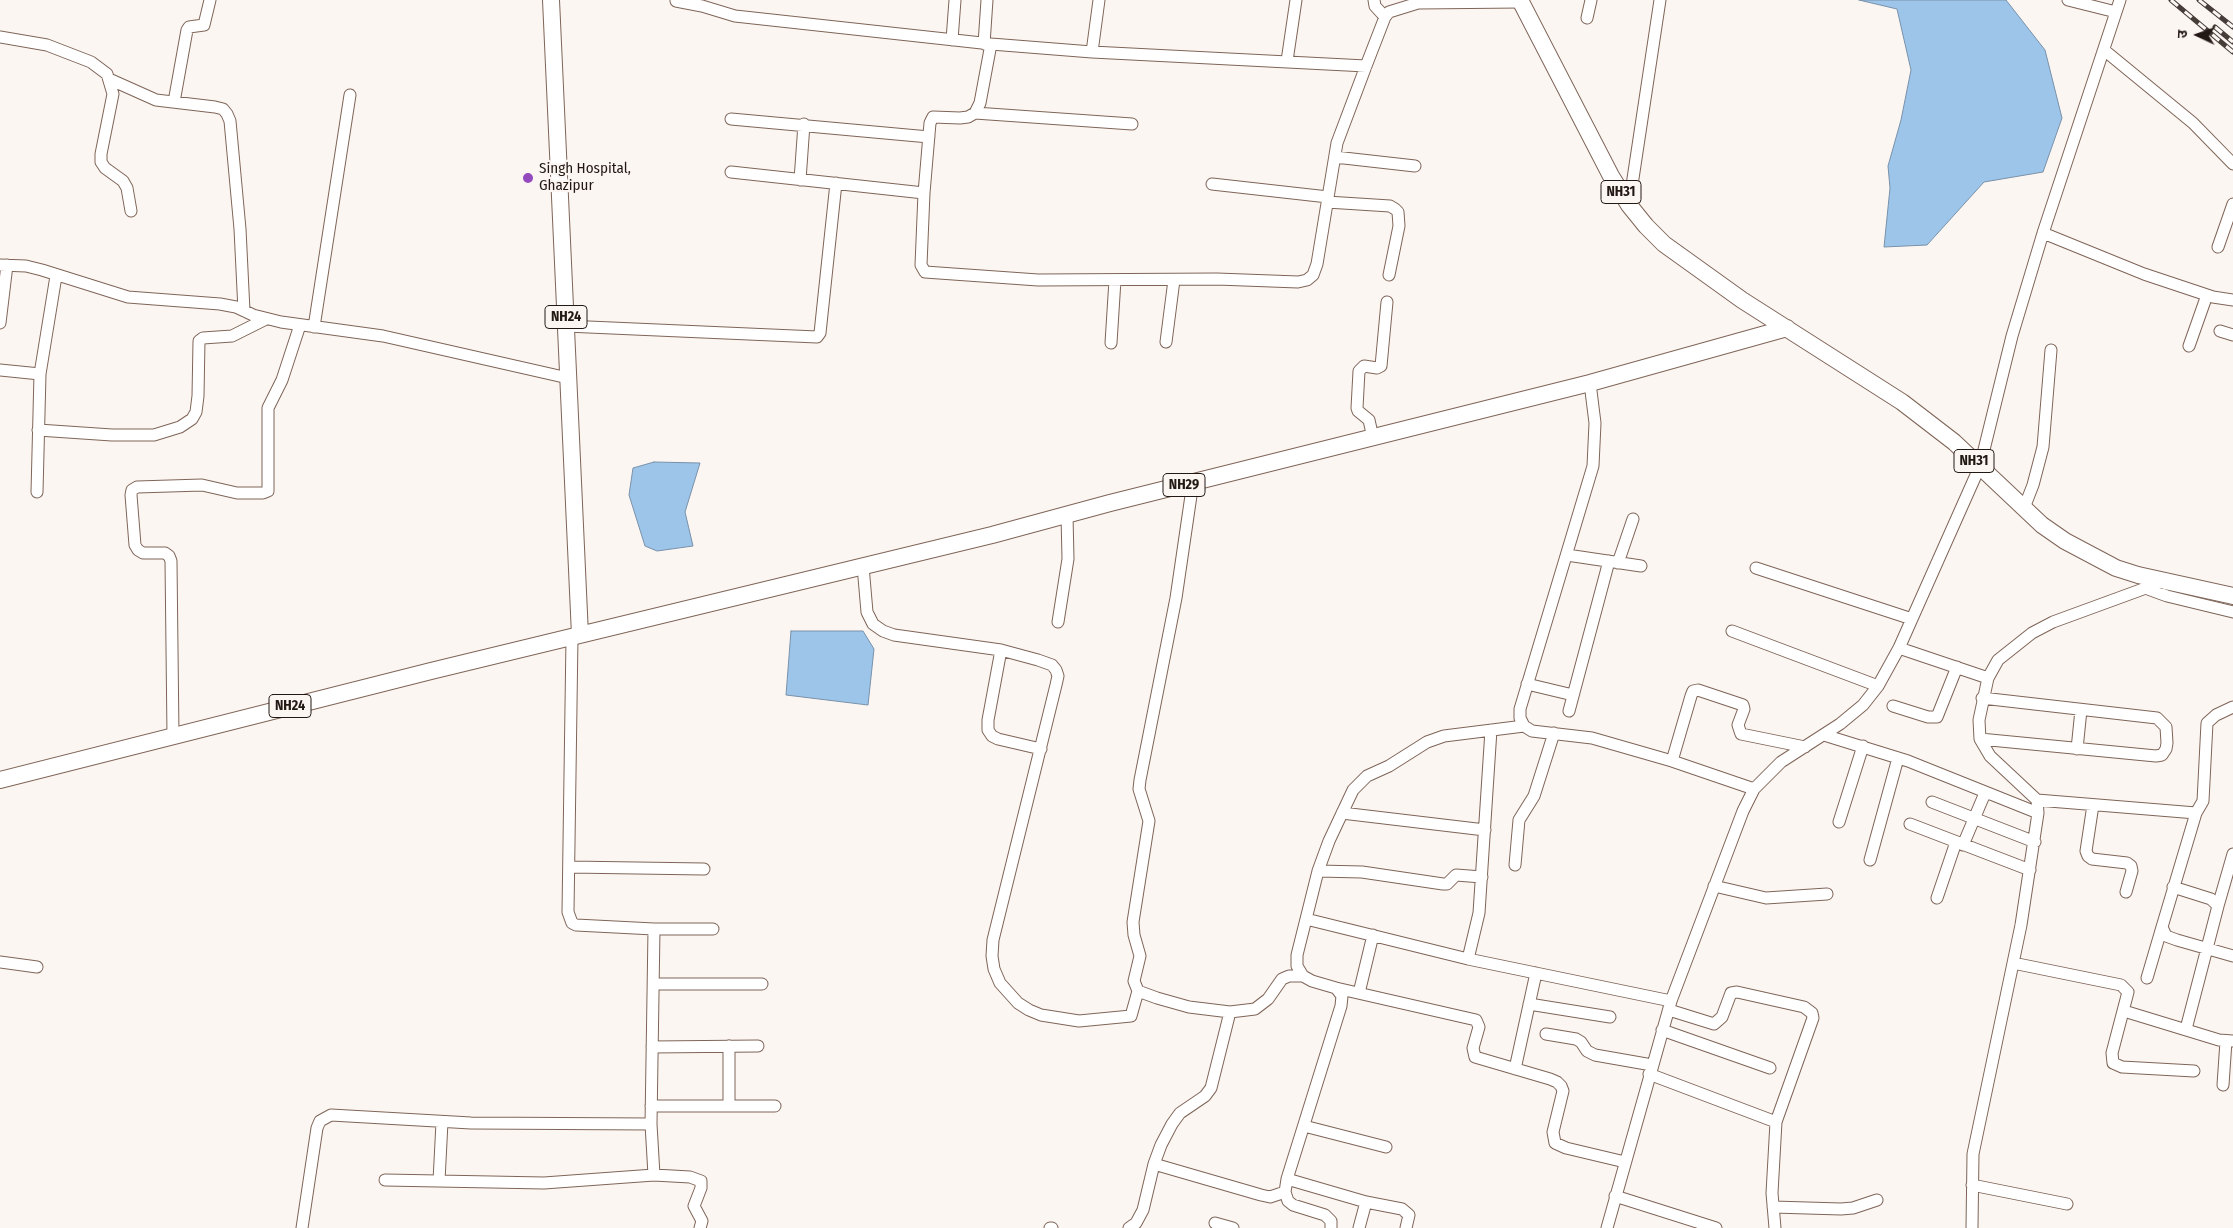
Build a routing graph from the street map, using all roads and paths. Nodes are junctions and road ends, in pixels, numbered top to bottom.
1 (210, 0) edge
2 (551, 0) edge
3 (955, 0) edge
4 (987, 0) edge
5 (1099, 0) edge
6 (1296, 0) edge
7 (1374, 0) edge
8 (1591, 0) edge
9 (1660, 0) edge
10 (2068, 0) edge
11 (2120, 0) edge
12 (676, 1) edge
13 (1520, 1) edge
14 (2116, 12) junction
15 (1385, 17) junction
16 (1587, 18) dead end
17 (0, 38) edge
18 (952, 40) junction
19 (987, 44) junction
20 (2104, 50) junction
21 (1092, 52) junction
22 (1287, 61) junction
23 (1366, 66) junction
24 (109, 79) junction
25 (350, 94) dead end
26 (174, 102) junction
27 (975, 113) junction
28 (730, 119) dead end
29 (804, 124) junction
30 (1132, 124) dead end
31 (929, 137) junction
32 (1335, 157) junction
33 (2233, 164) edge
34 (1415, 166) dead end
35 (731, 172) dead end
36 (800, 180) junction
37 (836, 183) junction
38 (1212, 184) dead end
39 (924, 193) junction
40 (1327, 200) junction
41 (2233, 204) edge
42 (1629, 205) junction
43 (131, 211) dead end
44 (2043, 233) junction
45 (2218, 247) dead end
46 (3, 265) edge
47 (1389, 275) dead end
48 (56, 276) junction
49 (1115, 280) junction
50 (1174, 280) junction
51 (2207, 295) junction
52 (2233, 300) edge
53 (1387, 302) dead end
54 (244, 311) junction
55 (266, 319) junction
56 (0, 323) edge
57 (300, 325) junction
58 (566, 326) junction
59 (314, 327) junction
60 (1787, 328) junction
61 (2220, 331) dead end
62 (2233, 335) edge
63 (1166, 342) dead end
64 (1110, 343) dead end
65 (2190, 346) dead end
66 (2052, 350) dead end
67 (0, 370) edge
68 (40, 374) junction
69 (568, 378) junction
70 (1590, 383) junction
71 (38, 430) junction
72 (1373, 438) junction
73 (1980, 466) junction
74 (1193, 482) junction
75 (37, 492) dead end
76 (2024, 508) junction
77 (1067, 515) junction
78 (1633, 518) dead end
79 (1568, 555) junction
80 (1614, 562) junction
81 (862, 566) junction
82 (1640, 566) dead end
83 (1756, 568) dead end
84 (2165, 581) junction
85 (2148, 589) junction
86 (2233, 596) edge
87 (2233, 612) edge
88 (1912, 618) junction
89 (1058, 622) dead end
90 (1732, 632) dead end
91 (576, 636) junction
92 (1899, 648) junction
93 (1001, 650) junction
94 (1957, 667) junction
95 (1988, 678) junction
96 (1527, 684) junction
97 (1878, 686) junction
98 (1573, 695) junction
99 (1982, 698) junction
100 (1894, 706) dead end
101 (2233, 707) edge
102 (2081, 710) junction
103 (1569, 711) dead end
104 (1524, 726) junction
105 (1492, 730) junction
106 (1554, 733) junction
107 (1824, 735) junction
108 (173, 736) junction
109 (1980, 739) junction
110 (1863, 746) junction
111 (1805, 747) junction
112 (1041, 749) junction
113 (2077, 749) junction
114 (1898, 758) junction
115 (1672, 761) junction
116 (0, 780) edge
117 (1754, 789) junction
118 (1985, 793) junction
119 (2037, 800) junction
120 (1932, 802) dead end
121 (2093, 804) junction
122 (2038, 812) junction
123 (1342, 813) junction
124 (2196, 813) junction
125 (1974, 818) junction
126 (1839, 822) dead end
127 (1910, 824) dead end
128 (1485, 830) junction
129 (2035, 842) junction
130 (1960, 843) junction
131 (2233, 854) edge
132 (1870, 860) dead end
133 (1515, 865) dead end
134 (569, 867) junction
135 (704, 869) dead end
136 (2030, 870) junction
137 (1318, 872) junction
138 (1482, 877) junction
139 (1714, 886) junction
140 (2173, 888) junction
141 (2126, 892) dead end
142 (1827, 894) dead end
143 (1937, 898) dead end
144 (2218, 906) junction
145 (1306, 919) junction
146 (2162, 927) junction
147 (654, 929) junction
148 (713, 930) dead end
149 (1373, 934) junction
150 (2207, 948) junction
151 (2233, 956) edge
152 (1468, 959) junction
153 (0, 962) edge
154 (2013, 963) junction
155 (37, 967) dead end
156 (1536, 973) junction
157 (1303, 976) junction
158 (2147, 978) dead end
159 (654, 984) junction
160 (762, 984) dead end
161 (1336, 988) junction
162 (1138, 991) junction
163 (1359, 993) junction
164 (1529, 1004) junction
165 (1670, 1005) junction
166 (2124, 1010) junction
167 (1230, 1012) junction
168 (1610, 1017) dead end
169 (2186, 1029) junction
170 (1662, 1030) junction
171 (1546, 1034) dead end
172 (2230, 1041) edge
173 (729, 1046) junction
174 (758, 1046) dead end
175 (652, 1047) junction
176 (1770, 1068) dead end
177 (1515, 1069) junction
178 (1651, 1070) junction
179 (2194, 1070) dead end
180 (2223, 1085) dead end
181 (651, 1106) junction
182 (729, 1106) junction
183 (775, 1106) dead end
184 (442, 1122) junction
185 (1776, 1122) junction
186 (651, 1124) junction
187 (1304, 1126) junction
188 (1386, 1147) dead end
189 (1625, 1162) junction
190 (1154, 1164) junction
191 (654, 1176) junction
192 (1287, 1179) junction
193 (385, 1180) dead end
194 (439, 1181) junction
195 (1972, 1185) junction
196 (1285, 1192) junction
197 (1615, 1196) junction
198 (1877, 1200) dead end
199 (1366, 1202) junction
200 (2067, 1204) dead end
201 (1773, 1207) junction
202 (1143, 1210) junction
203 (1215, 1224) dead end
204 (302, 1228) edge
205 (700, 1228) edge
206 (1129, 1228) edge
207 (1142, 1228) edge
208 (1233, 1228) edge
209 (1331, 1228) edge
210 (1359, 1228) edge
211 (1406, 1228) edge
212 (1607, 1228) edge
213 (1716, 1228) edge
214 (1775, 1228) edge
215 (1972, 1228) edge

1 - 26 street
2 - 58 highway, NH24
3 - 18 street
4 - 19 street
5 - 21 street
6 - 22 street
7 - 15 street
8 - 16 street
9 - 42 street
10 - 14 street
11 - 14 street
12 - 18 street
13 - 15 street
13 - 42 highway, NH31
14 - 20 street
15 - 23 street
17 - 24 street
18 - 19 street
19 - 21 street
19 - 27 street
20 - 33 street
20 - 44 street
21 - 22 street
22 - 23 street
23 - 32 street
24 - 26 street
24 - 43 street
25 - 59 street
26 - 54 street
27 - 30 street
27 - 31 street
28 - 29 street
29 - 31 street
29 - 36 street
31 - 39 street
32 - 34 street
32 - 40 street
35 - 36 street
36 - 37 street
37 - 39 street
37 - 58 street
38 - 40 street
39 - 49 street
40 - 47 street
40 - 50 street
41 - 45 street
42 - 60 highway, NH31
44 - 51 street
44 - 73 street
46 - 48 street
46 - 56 street
48 - 54 street
48 - 68 street
49 - 50 street
49 - 64 street
50 - 63 street
51 - 52 street
51 - 65 street
53 - 72 street
54 - 55 street
55 - 57 street
55 - 71 street
57 - 59 street
57 - 108 street
58 - 69 highway, NH24
59 - 69 street
60 - 70 highway, NH29
60 - 73 highway, NH31
61 - 62 street
66 - 76 street
67 - 68 street
68 - 71 street
69 - 91 highway, NH24
70 - 72 highway, NH29
70 - 79 street
71 - 75 street
72 - 74 highway, NH29
73 - 76 highway, NH31
73 - 88 street
74 - 77 highway, NH29
74 - 162 street
76 - 84 highway, NH31
77 - 81 highway, NH29
77 - 89 street
78 - 80 street
79 - 80 street
79 - 96 street
80 - 82 street
80 - 98 street
81 - 91 highway, NH29
81 - 93 street
83 - 88 street
84 - 85 street
84 - 86 highway, NH31
85 - 87 street
85 - 95 street
88 - 92 street
90 - 97 street
91 - 108 highway, NH24
91 - 134 street
92 - 94 street
92 - 97 street
93 - 112 street
93 - 112 street
94 - 95 street
94 - 100 street
95 - 99 street
96 - 98 street
96 - 104 street
97 - 107 street
98 - 103 street
99 - 102 street
99 - 109 street
101 - 124 street
102 - 113 street
102 - 113 street
104 - 105 street
104 - 106 street
105 - 123 street
105 - 128 street
106 - 115 street
106 - 133 street
107 - 110 street
107 - 111 street
108 - 116 highway, NH24
109 - 113 street
109 - 119 street
110 - 114 street
110 - 126 street
111 - 115 street
111 - 117 street
112 - 162 street
114 - 118 street
114 - 132 street
115 - 117 street
117 - 139 street
118 - 122 street
118 - 125 street
119 - 121 street
119 - 122 street
120 - 125 street
121 - 124 street
121 - 141 street
122 - 129 street
123 - 128 street
123 - 137 street
124 - 140 street
125 - 129 street
125 - 130 street
127 - 130 street
128 - 138 street
129 - 136 street
130 - 136 street
130 - 143 street
131 - 144 street
134 - 135 street
134 - 147 street
136 - 154 street
137 - 138 street
137 - 145 street
138 - 152 street
139 - 142 street
139 - 165 street
140 - 144 street
140 - 146 street
144 - 150 street
145 - 149 street
145 - 157 street
146 - 150 street
146 - 158 street
147 - 148 street
147 - 159 street
149 - 152 street
149 - 163 street
150 - 151 street
150 - 169 street
152 - 156 street
153 - 155 street
154 - 166 street
154 - 195 street
156 - 164 street
156 - 165 street
157 - 161 street
157 - 167 street
159 - 160 street
159 - 175 street
161 - 163 street
161 - 187 street
162 - 167 street
163 - 177 street
164 - 168 street
164 - 177 street
165 - 170 street
165 - 185 street
166 - 169 street
166 - 179 street
167 - 190 street
169 - 172 street
170 - 176 street
170 - 178 street
171 - 178 street
172 - 180 street
173 - 174 street
173 - 175 street
173 - 182 street
175 - 181 street
177 - 189 street
178 - 185 street
178 - 189 street
181 - 182 street
181 - 186 street
182 - 183 street
184 - 186 street
184 - 194 street
184 - 204 street
185 - 201 street
186 - 191 street
187 - 188 street
187 - 192 street
189 - 197 street
190 - 196 street
190 - 202 street
191 - 194 street
191 - 205 street
192 - 196 street
192 - 199 street
193 - 194 street
195 - 200 street
195 - 215 street
196 - 209 street
197 - 212 street
197 - 213 street
198 - 201 street
199 - 210 street
199 - 211 street
201 - 214 street
202 - 206 street
202 - 207 street
203 - 208 street

